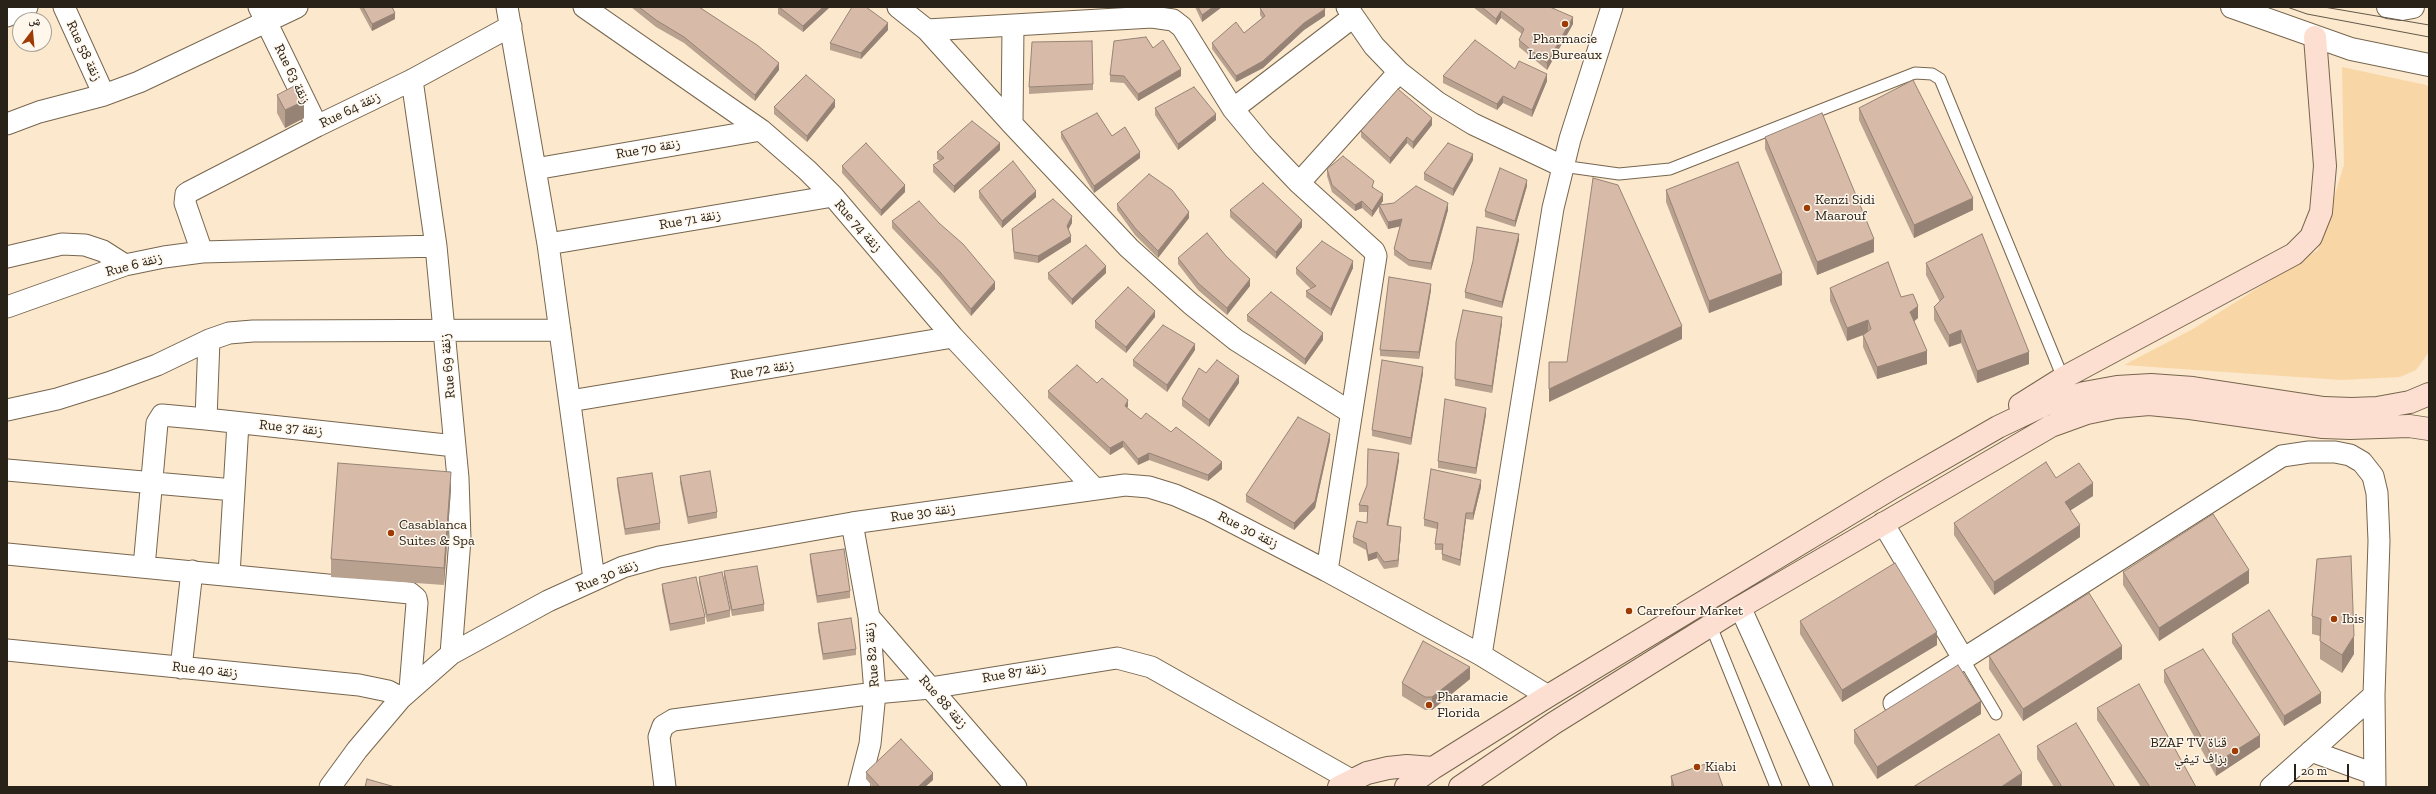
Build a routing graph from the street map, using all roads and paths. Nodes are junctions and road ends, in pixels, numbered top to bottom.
1 (27, 7) edge
2 (64, 7) edge
3 (298, 7) edge
4 (584, 7) edge
5 (898, 7) edge
6 (1612, 7) edge
7 (2232, 7) edge
8 (2388, 7) edge
9 (2413, 7) edge
10 (1350, 12) edge
11 (262, 15) edge
12 (7, 16) edge
13 (509, 17) edge
14 (1013, 26) junction
15 (927, 30) junction
16 (2315, 37) junction
17 (2429, 65) edge
18 (1399, 72) junction
19 (412, 80) junction
20 (104, 95) junction
21 (1233, 109) junction
22 (7, 124) edge
23 (1012, 124) junction
24 (317, 126) junction
25 (760, 130) junction
26 (1562, 166) junction
27 (535, 169) junction
28 (1299, 183) junction
29 (833, 196) junction
30 (548, 244) junction
31 (436, 246) junction
32 (202, 252) junction
33 (7, 257) edge
34 (125, 265) junction
35 (7, 307) edge
36 (445, 330) junction
37 (560, 330) junction
38 (954, 337) junction
39 (209, 340) junction
40 (2063, 378) junction
41 (2429, 394) edge
42 (570, 401) junction
43 (7, 410) edge
44 (1350, 412) junction
45 (206, 419) junction
46 (238, 423) junction
47 (1998, 427) junction
48 (2429, 429) edge
49 (455, 446) junction
50 (7, 470) edge
51 (151, 483) junction
52 (1094, 488) junction
53 (234, 490) junction
54 (852, 523) junction
55 (1883, 523) junction
56 (7, 554) edge
57 (144, 566) junction
58 (192, 571) junction
59 (1327, 571) junction
60 (229, 575) junction
61 (594, 579) junction
62 (1740, 607) junction
63 (868, 618) junction
64 (1711, 626) junction
65 (7, 650) edge
66 (452, 654) junction
67 (1481, 655) junction
68 (1964, 660) junction
69 (181, 668) junction
70 (930, 688) junction
71 (875, 693) junction
72 (406, 694) junction
73 (2374, 695) junction
74 (1548, 696) junction
75 (1894, 703) edge
76 (1996, 714) dead end
77 (2311, 751) junction
78 (1433, 768) junction
79 (2375, 781) edge
80 (1345, 783) edge
81 (330, 787) edge
82 (666, 787) edge
83 (859, 787) edge
84 (1016, 787) edge
85 (1406, 787) edge
86 (1460, 787) edge
87 (1776, 787) edge
88 (1822, 787) edge
89 (2271, 787) edge

1 - 12 street
2 - 20 street, Rue 58 زنقة
3 - 11 street
4 - 25 street, Rue 74 زنقة
5 - 15 street
6 - 26 street
7 - 16 street
8 - 9 street
10 - 18 street
10 - 21 street
11 - 20 street
11 - 24 street, Rue 63 زنقة
13 - 19 street, Rue 64 زنقة
13 - 27 street
14 - 15 street
14 - 21 street
14 - 23 street
15 - 23 street
16 - 17 street
16 - 40 main road
18 - 26 street
18 - 28 street
19 - 24 street, Rue 64 زنقة
19 - 31 street, Rue 69 زنقة
20 - 22 street
21 - 28 street
23 - 44 street
24 - 32 street, Rue 64 زنقة
25 - 27 street, Rue 70 زنقة
25 - 29 street, Rue 74 زنقة
26 - 40 lane
26 - 67 street
27 - 30 street
28 - 44 street
29 - 30 street, Rue 71 زنقة
29 - 38 street, Rue 74 زنقة
30 - 37 street
31 - 32 street, Rue 6 زنقة
31 - 36 street, Rue 69 زنقة
32 - 34 street, Rue 6 زنقة
33 - 34 street
34 - 35 street, Rue 6 زنقة
36 - 37 street
36 - 39 street
36 - 49 street, Rue 69 زنقة
37 - 42 street
38 - 42 street, Rue 72 زنقة
38 - 52 street, Rue 74 زنقة
39 - 43 street
39 - 45 street
40 - 47 main road
41 - 47 main road
42 - 61 street
44 - 59 street
45 - 46 street, Rue 37 زنقة
45 - 51 street, Rue 37 زنقة
46 - 49 street, Rue 37 زنقة
46 - 53 street
47 - 74 main road
48 - 55 main road
49 - 66 street, Rue 69 زنقة
50 - 51 street
51 - 53 street
51 - 57 street
52 - 54 street, Rue 30 زنقة
52 - 59 street, Rue 30 زنقة
53 - 60 street
54 - 61 street, Rue 30 زنقة
54 - 63 street, Rue 82 زنقة
55 - 62 main road
55 - 68 street
56 - 57 street
57 - 58 street
58 - 60 street
58 - 69 street
59 - 67 street, Rue 30 زنقة
60 - 72 street
61 - 66 street, Rue 30 زنقة
62 - 64 main road
62 - 88 street
63 - 70 street, Rue 88 زنقة
63 - 71 street, Rue 82 زنقة
64 - 86 main road
64 - 87 lane
65 - 69 street, Rue 40 زنقة
66 - 72 street, Rue 30 زنقة
67 - 74 street, Rue 30 زنقة
68 - 73 street
68 - 75 street
68 - 76 lane
69 - 72 street, Rue 40 زنقة
70 - 71 street, Rue 87 زنقة
70 - 80 street, Rue 87 زنقة
70 - 84 street, Rue 88 زنقة
71 - 82 street, Rue 87 زنقة
71 - 83 street, Rue 82 زنقة
72 - 81 street, Rue 30 زنقة
73 - 77 street
73 - 79 street
74 - 78 main road
77 - 79 street
77 - 89 street
78 - 80 main road
78 - 85 main road

